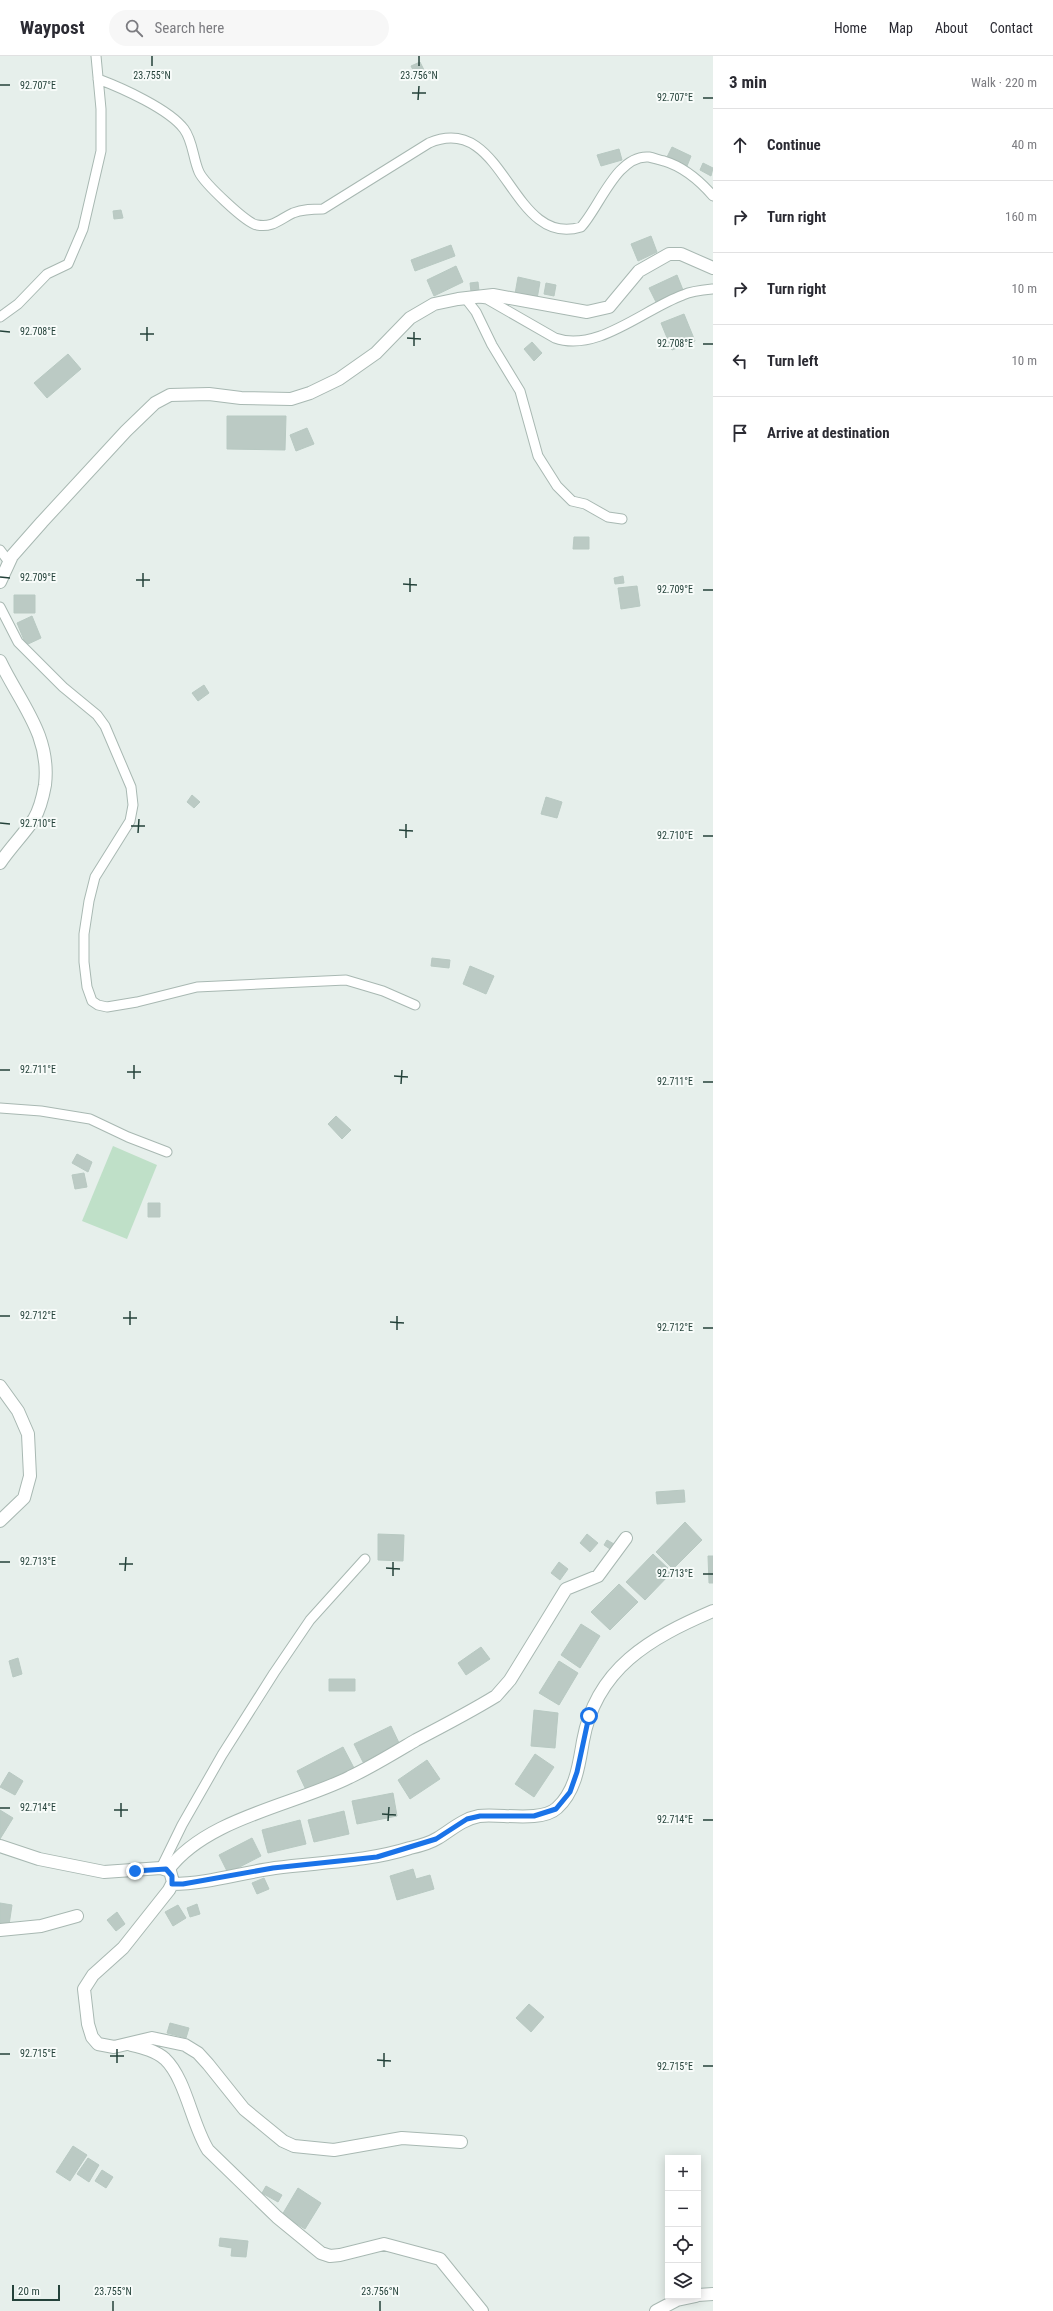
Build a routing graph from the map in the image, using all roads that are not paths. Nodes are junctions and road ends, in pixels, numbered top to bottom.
1 (96, 56) edge
2 (98, 79) junction
3 (713, 196) edge
4 (713, 268) edge
5 (713, 289) edge
6 (480, 298) junction
7 (466, 299) junction
8 (0, 317) edge
9 (622, 519) dead end
10 (0, 550) edge
11 (9, 562) junction
12 (0, 582) edge
13 (0, 607) edge
14 (0, 661) edge
15 (0, 863) edge
16 (416, 1005) dead end
17 (0, 1108) edge
18 (167, 1152) dead end
19 (0, 1386) edge
20 (0, 1521) edge
21 (626, 1538) dead end
22 (365, 1559) dead end
23 (713, 1610) edge
24 (0, 1846) edge
25 (164, 1869) junction
26 (172, 1884) junction
27 (77, 1916) dead end
28 (0, 1930) edge
29 (128, 2044) junction
30 (461, 2142) dead end
31 (713, 2294) edge
32 (701, 2296) edge
33 (681, 2299) edge
34 (482, 2311) edge
35 (656, 2311) edge

1 - 2 lane
2 - 3 lane
2 - 8 lane
4 - 6 street
5 - 6 lane
6 - 7 street
7 - 9 lane
7 - 11 street
10 - 11 lane
11 - 12 street
13 - 16 lane
14 - 15 street
17 - 18 lane
19 - 20 street
21 - 25 street
22 - 25 lane
23 - 26 street
24 - 25 street
25 - 26 street
26 - 29 street
27 - 28 street
29 - 30 street
29 - 34 street
31 - 32 street
33 - 35 street

